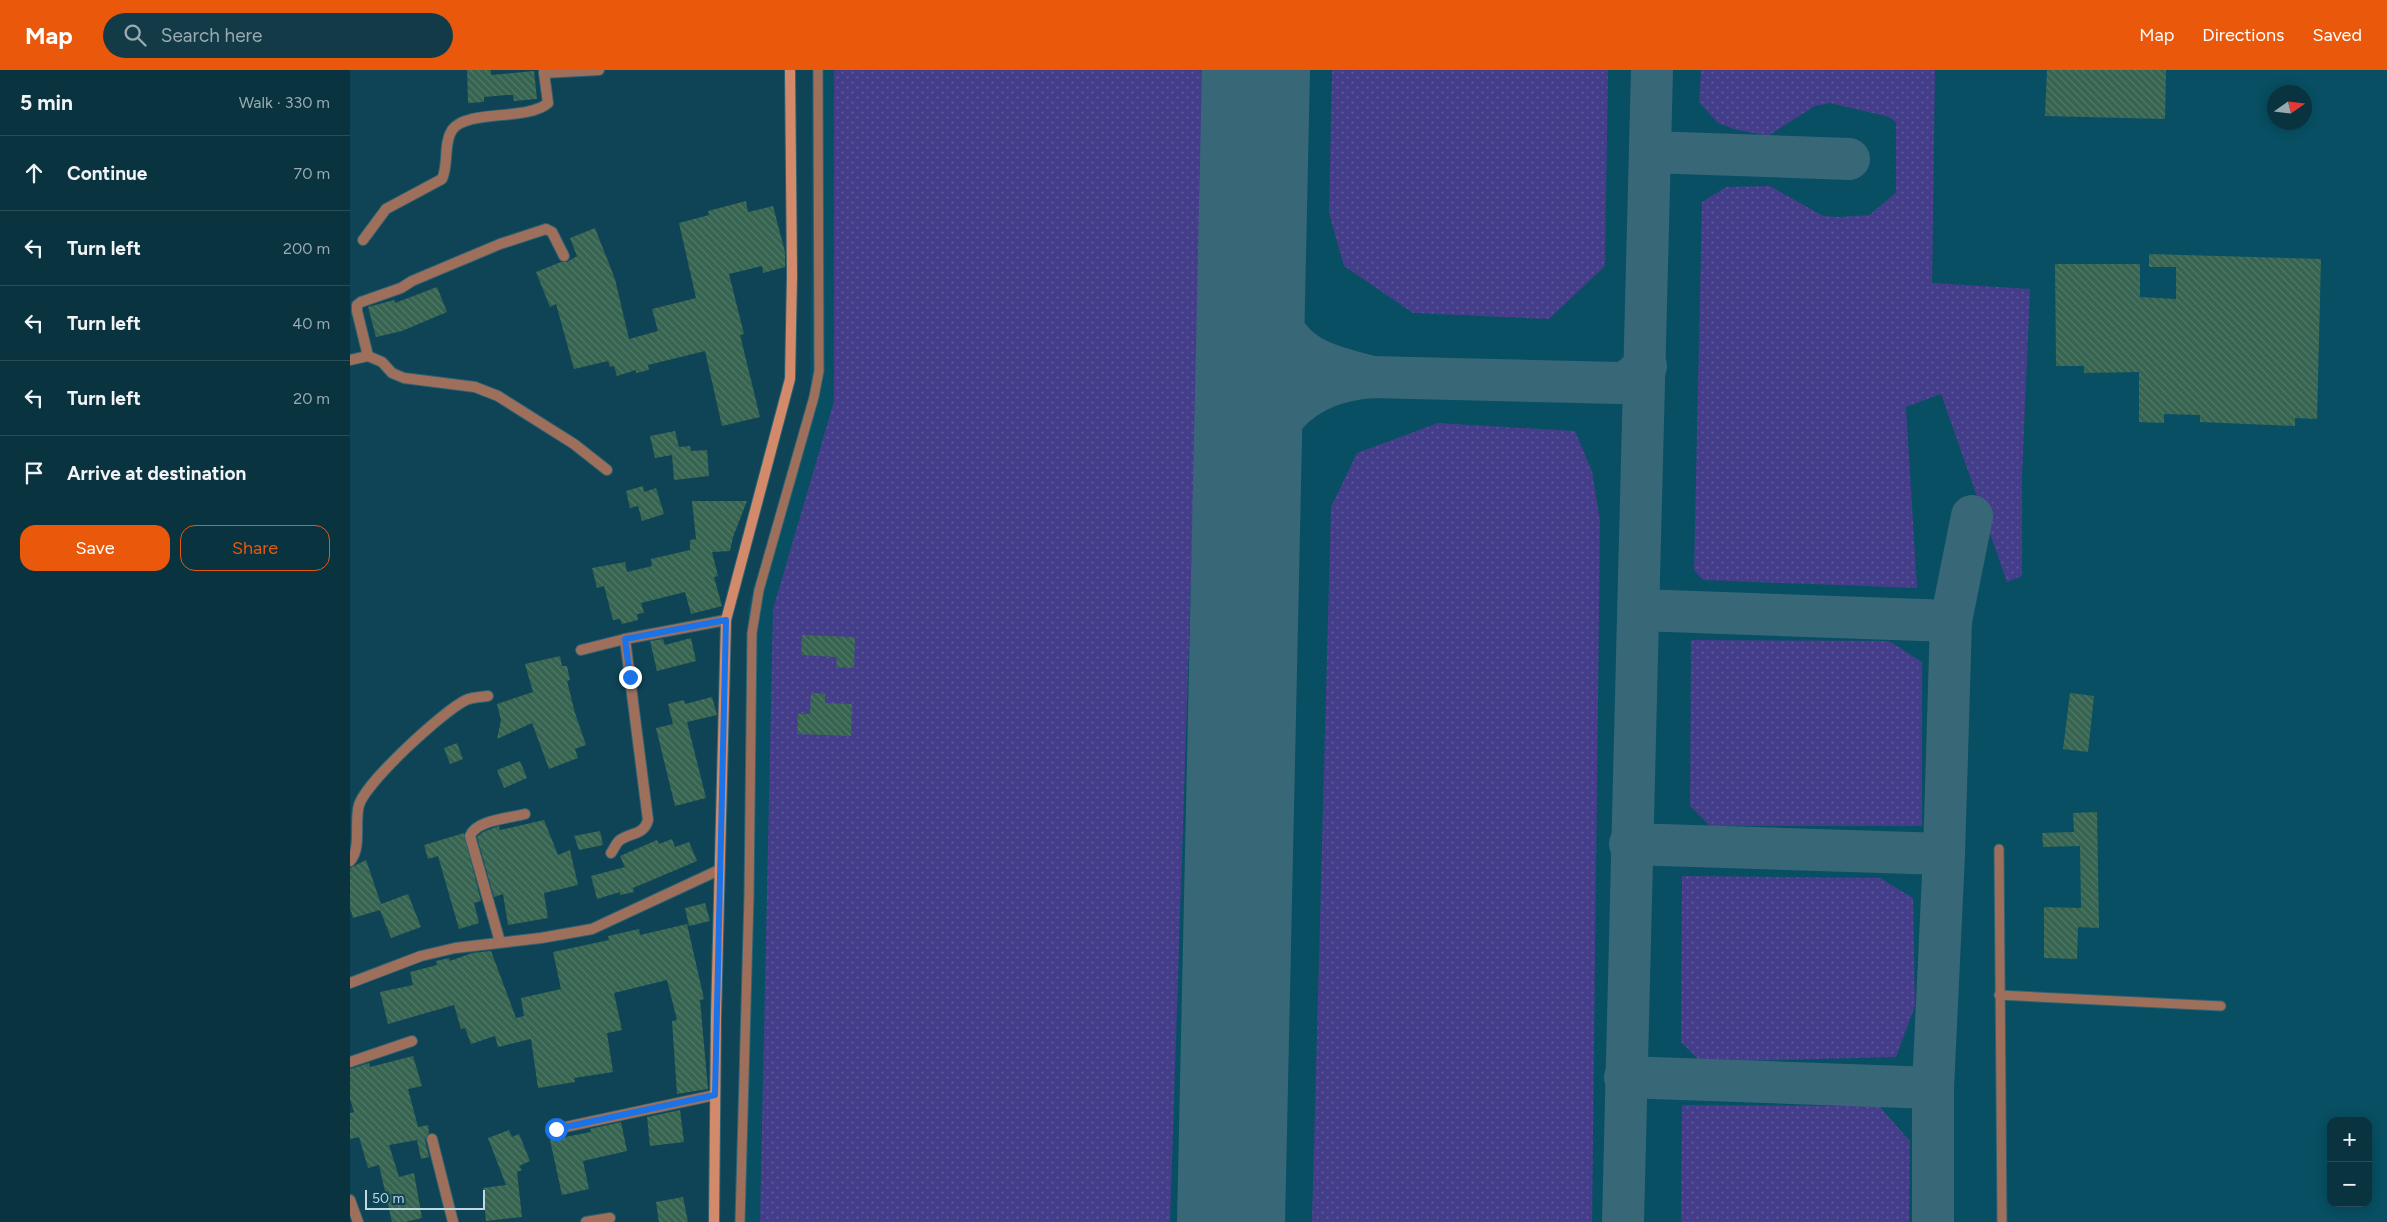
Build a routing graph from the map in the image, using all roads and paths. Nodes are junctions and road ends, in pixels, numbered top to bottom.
1 (599, 70) edge
2 (790, 70) edge
3 (818, 70) edge
4 (544, 72) edge
5 (363, 240) dead end
6 (564, 256) dead end
7 (368, 356) junction
8 (350, 360) edge
9 (608, 470) dead end
10 (726, 620) junction
11 (625, 639) junction
12 (581, 650) dead end
13 (488, 696) dead end
14 (525, 814) dead end
15 (1999, 850) dead end
16 (611, 853) dead end
17 (350, 861) edge
18 (719, 870) junction
19 (500, 942) junction
20 (350, 982) edge
21 (1999, 995) junction
22 (2221, 1006) dead end
23 (412, 1041) dead end
24 (350, 1062) edge
25 (715, 1095) junction
26 (556, 1129) dead end
27 (432, 1139) dead end
28 (350, 1200) edge
29 (610, 1218) dead end
30 (358, 1222) edge
31 (453, 1222) edge
32 (586, 1222) edge
33 (714, 1222) edge
34 (740, 1222) edge
35 (2002, 1222) edge

1 - 4 street
2 - 10 main road
3 - 34 lane
4 - 5 street
6 - 7 street
7 - 8 street
7 - 9 street
10 - 11 street
10 - 18 main road
11 - 12 street
11 - 16 street
13 - 17 street
14 - 19 street
15 - 21 lane
18 - 19 street
18 - 25 main road
19 - 20 street
21 - 22 lane
21 - 35 lane
23 - 24 street
25 - 26 street
25 - 33 main road
27 - 31 street
28 - 30 street
29 - 32 street

